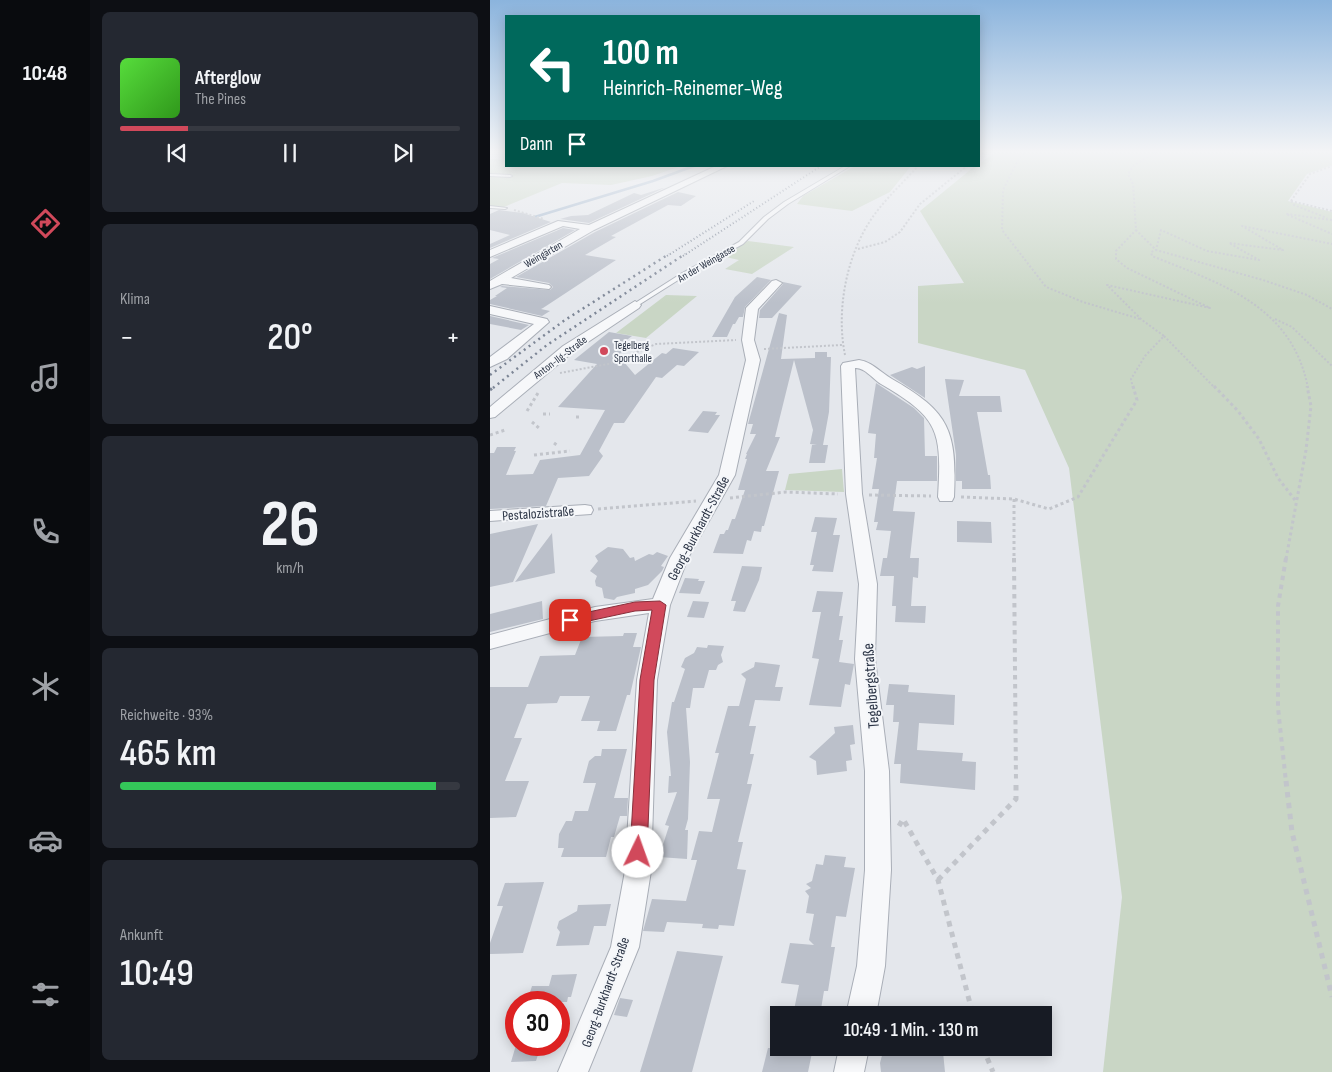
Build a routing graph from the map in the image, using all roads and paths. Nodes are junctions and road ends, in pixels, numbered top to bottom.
1 (644, 203) edge
2 (786, 203) edge
3 (885, 203) edge
4 (921, 203) edge
5 (1003, 203) edge
6 (1134, 203) edge
7 (1292, 203) edge
8 (1299, 203) edge
9 (490, 208) edge
10 (505, 208) joint
11 (1332, 210) edge
12 (549, 220) dead end
13 (1331, 220) edge
14 (590, 228) junction
15 (1136, 230) junction
16 (1332, 234) edge
17 (1332, 244) edge
18 (858, 249) junction
19 (1156, 250) junction
20 (490, 254) edge
21 (495, 283) edge
22 (776, 283) dead end
23 (545, 287) dead end
24 (635, 305) joint
25 (1332, 308) edge
26 (490, 310) edge
27 (1272, 317) junction
28 (1142, 320) junction
29 (1164, 336) junction
30 (718, 340) dead end
31 (842, 346) junction
32 (772, 349) dead end
33 (490, 363) edge
34 (852, 364) junction
35 (1332, 366) edge
36 (540, 371) junction
37 (490, 414) edge
38 (543, 414) dead end
39 (550, 414) dead end
40 (576, 417) dead end
41 (580, 417) dead end
42 (532, 422) dead end
43 (540, 429) dead end
44 (506, 430) dead end
45 (490, 435) edge
46 (554, 443) dead end
47 (558, 446) dead end
48 (570, 451) dead end
49 (534, 455) dead end
50 (854, 494) junction
51 (713, 499) junction
52 (946, 499) junction
53 (1014, 499) junction
54 (1295, 500) junction
55 (585, 510) joint
56 (490, 516) edge
57 (660, 605) junction
58 (490, 642) edge
59 (895, 836) dead end
60 (938, 880) junction
61 (1332, 997) edge
62 (863, 1006) edge
63 (971, 1006) edge
64 (852, 1056) edge
65 (987, 1056) edge
66 (574, 1072) edge
67 (849, 1072) edge
68 (993, 1072) edge

1 - 14 street, Weingärten
2 - 24 lane, An der Weingasse
3 - 18 path
4 - 18 path
5 - 28 path
6 - 15 path
7 - 13 path
8 - 11 path
9 - 10 lane
10 - 12 path
13 - 16 path
14 - 20 street
14 - 21 street, Weingärten
15 - 19 path
15 - 28 path
17 - 19 path
18 - 31 path
19 - 25 path
19 - 27 path
21 - 23 street, Weingärten
22 - 51 street, Georg-Burkhardt-Straße
24 - 36 street, Anton-Ilg-Straße
26 - 33 street
27 - 35 path
27 - 54 path
28 - 29 path
29 - 53 path
29 - 54 path
30 - 36 path
31 - 32 path
31 - 34 path
34 - 50 street, Tegelbergstraße
34 - 52 street
36 - 37 street, Anton-Ilg-Straße
38 - 39 path
40 - 41 path
42 - 43 path
44 - 45 path
46 - 47 path
48 - 49 path
50 - 51 path
50 - 52 path
50 - 62 street, Tegelbergstraße
51 - 55 path
51 - 57 street, Georg-Burkhardt-Straße
52 - 53 path
53 - 60 path
54 - 61 path
55 - 56 street, Pestalozistraße
57 - 58 street
57 - 66 street, Georg-Burkhardt-Straße
59 - 60 path
60 - 63 path
64 - 67 street
65 - 68 path

